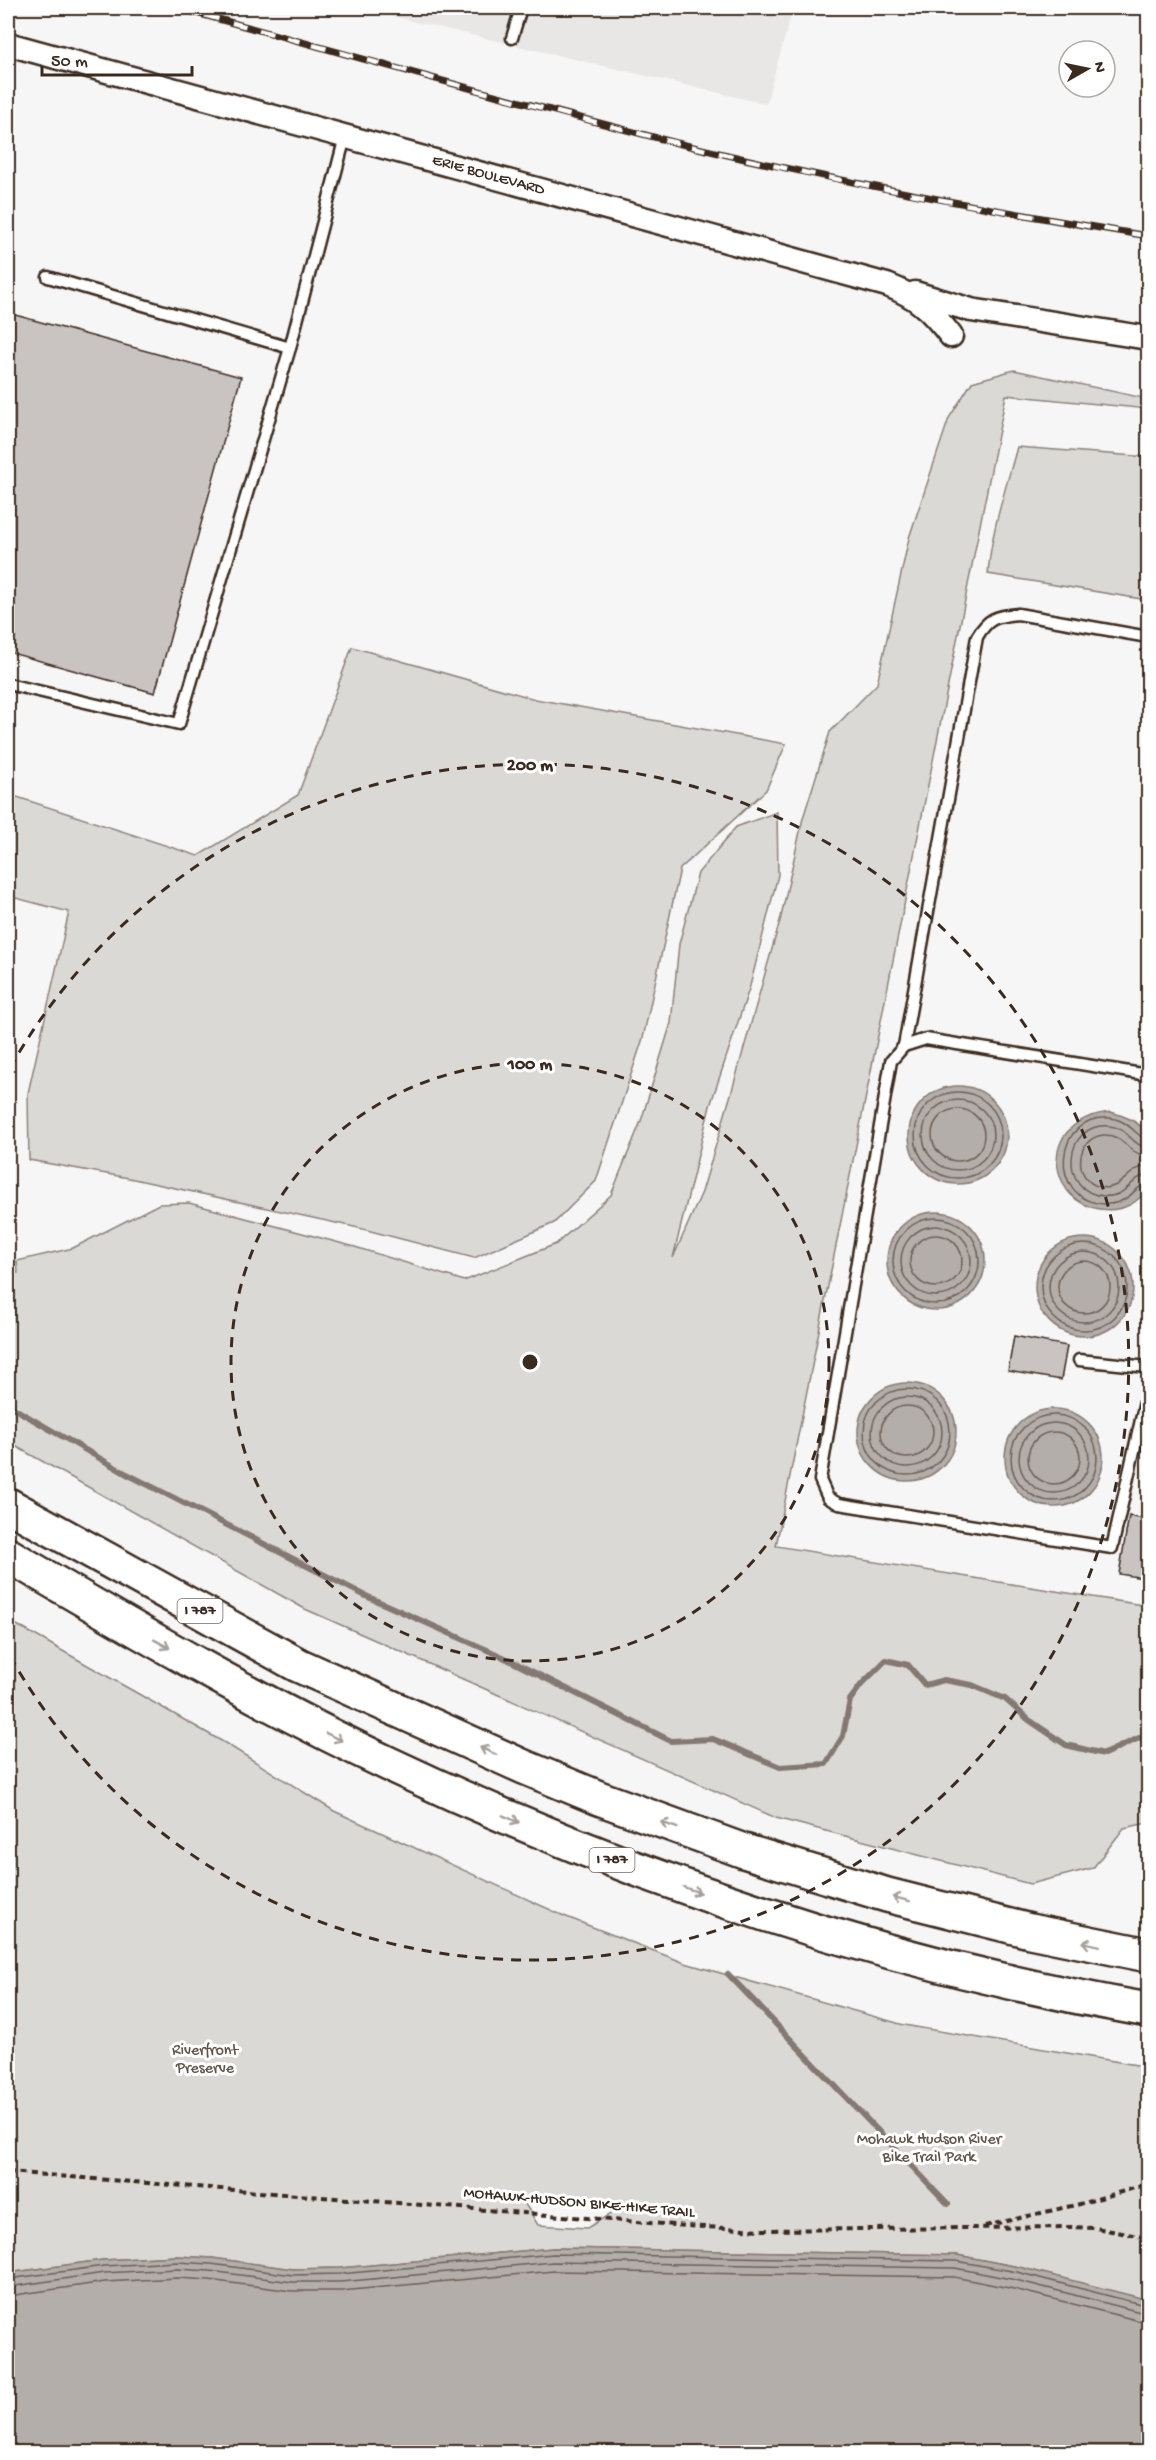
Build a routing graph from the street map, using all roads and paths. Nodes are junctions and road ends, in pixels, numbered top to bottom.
1 (521, 8) edge
2 (512, 38) dead end
3 (8, 44) edge
4 (345, 137) junction
5 (48, 277) dead end
6 (887, 285) junction
7 (951, 336) dead end
8 (1149, 338) edge
9 (290, 348) junction
10 (1149, 637) edge
11 (8, 684) edge
12 (904, 1046) junction
13 (1149, 1075) edge
14 (1079, 1360) dead end
15 (1149, 1367) edge
16 (1149, 1389) edge
17 (8, 1481) edge
18 (8, 1505) edge
19 (8, 1555) edge
20 (8, 1571) edge
21 (111, 1616) junction
22 (397, 1709) junction
23 (1149, 1955) edge
24 (1149, 2010) edge
25 (8, 2172) edge
26 (1149, 2184) edge
27 (976, 2228) junction
28 (1149, 2238) edge

1 - 2 lane
3 - 4 street, ERIE BOULEVARD
4 - 6 street, ERIE BOULEVARD
4 - 9 lane
5 - 9 lane
6 - 7 street, ERIE BOULEVARD
6 - 8 street
9 - 11 lane
10 - 12 lane
12 - 13 lane
12 - 16 lane
14 - 15 lane
17 - 22 highway
18 - 22 highway, I 787
19 - 21 highway, I 787
20 - 21 highway
21 -> 24 highway, I 787
23 -> 22 highway, I 787
25 - 27 path, MOHAWK-HUDSON BIKE-HIKE TRAIL
26 - 27 path
27 - 28 path, MOHAWK-HUDSON BIKE-HIKE TRAIL

